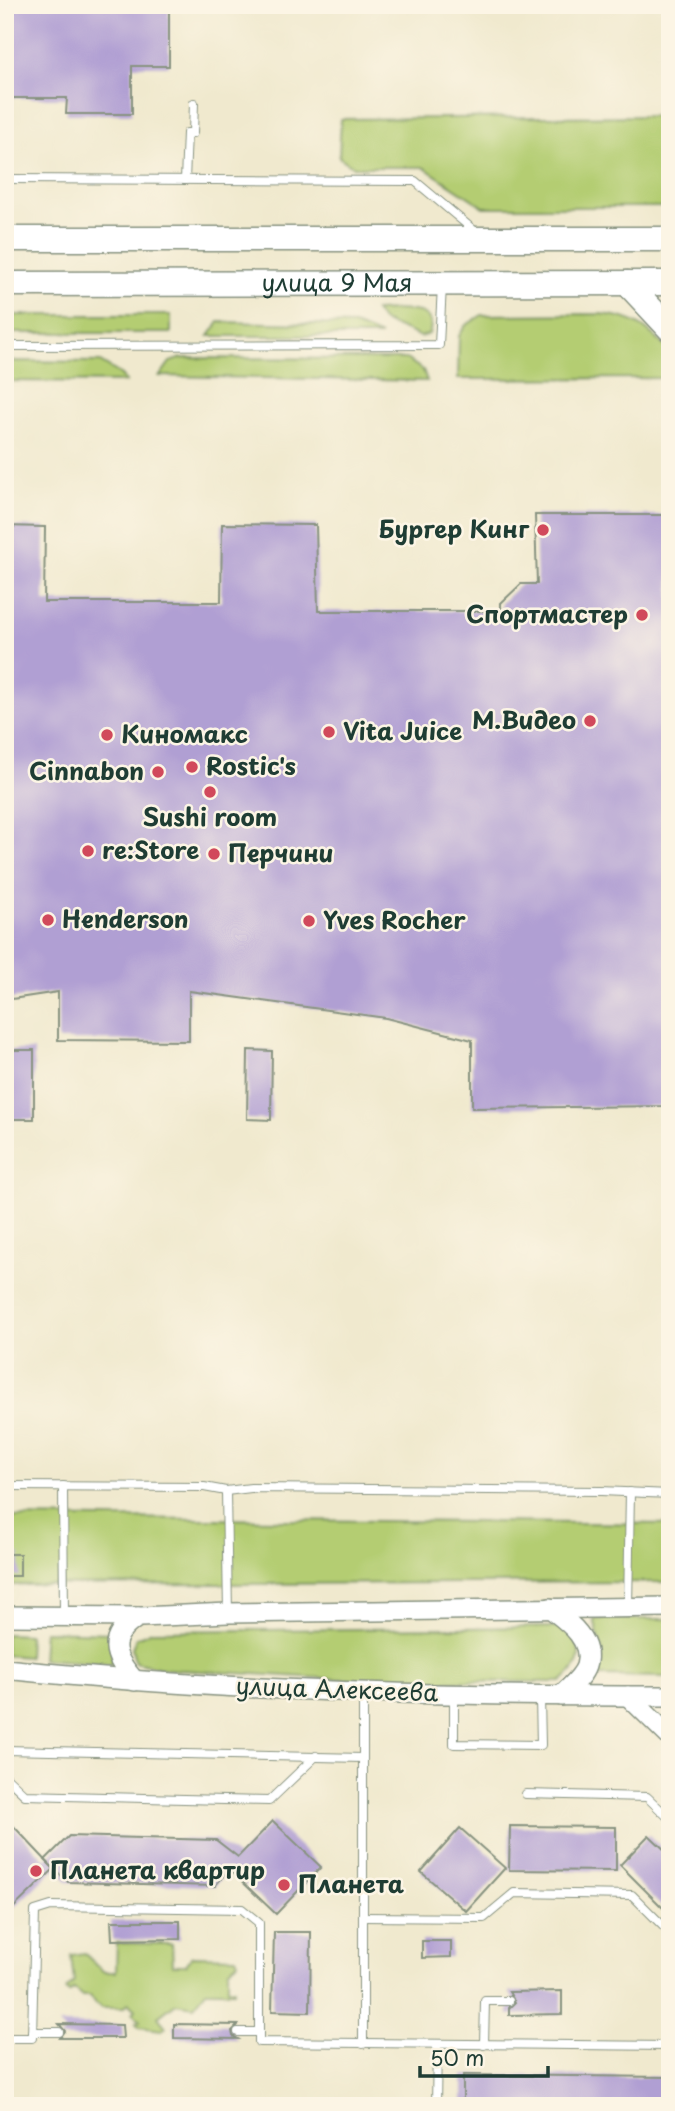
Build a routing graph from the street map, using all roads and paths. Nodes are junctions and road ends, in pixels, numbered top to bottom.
1 (194, 103) dead end
2 (5, 179) edge
3 (185, 180) junction
4 (5, 239) edge
5 (484, 239) junction
6 (670, 239) edge
7 (670, 283) edge
8 (5, 284) edge
9 (627, 284) junction
10 (442, 285) junction
11 (670, 329) edge
12 (5, 346) edge
13 (5, 1486) edge
14 (63, 1486) junction
15 (226, 1491) junction
16 (631, 1492) junction
17 (670, 1494) edge
18 (670, 1607) edge
19 (550, 1608) junction
20 (628, 1608) junction
21 (228, 1613) junction
22 (5, 1616) edge
23 (64, 1616) junction
24 (138, 1617) junction
25 (5, 1669) edge
26 (135, 1681) junction
27 (363, 1693) junction
28 (454, 1695) junction
29 (561, 1696) junction
30 (628, 1696) junction
31 (670, 1696) edge
32 (540, 1697) junction
33 (670, 1737) edge
34 (5, 1750) edge
35 (316, 1756) junction
36 (363, 1758) junction
37 (5, 1776) edge
38 (526, 1794) dead end
39 (670, 1819) edge
40 (363, 1917) junction
41 (670, 1933) edge
42 (509, 2001) dead end
43 (32, 2032) junction
44 (59, 2032) dead end
45 (238, 2032) dead end
46 (259, 2032) junction
47 (5, 2038) edge
48 (363, 2044) junction
49 (437, 2045) junction
50 (484, 2045) junction
51 (670, 2046) edge
52 (436, 2106) edge

1 - 3 lane
2 - 3 lane
3 - 5 lane
4 - 5 main road, улица 9 Мая
5 - 6 main road, улица 9 Мая
7 - 9 main road, улица 9 Мая
8 - 10 main road, улица 9 Мая
9 - 10 main road, улица 9 Мая
9 - 11 main road
10 - 12 lane
13 - 14 lane
14 - 15 lane
14 - 23 lane
15 - 16 lane
15 - 21 lane
16 - 17 lane
16 - 20 lane
18 - 20 street
19 - 20 street
19 - 21 street
19 - 29 street
21 - 24 street
22 - 23 street
23 - 24 street
24 - 26 street
25 - 26 street, улица Алексеева
26 - 27 street, улица Алексеева
27 - 28 street, улица Алексеева
27 - 36 lane
28 - 32 street, улица Алексеева
28 - 32 lane
29 - 30 street, улица Алексеева
29 - 32 street, улица Алексеева
30 - 31 street, улица Алексеева
30 - 33 street
34 - 35 lane
35 - 36 lane
35 - 37 lane
36 - 40 lane
38 - 39 lane
40 - 41 lane
40 - 48 lane
42 - 50 lane
43 - 44 lane
43 - 46 lane
43 - 47 lane
45 - 46 lane
46 - 48 lane
48 - 49 lane
49 - 50 lane
49 - 52 lane
50 - 51 lane

